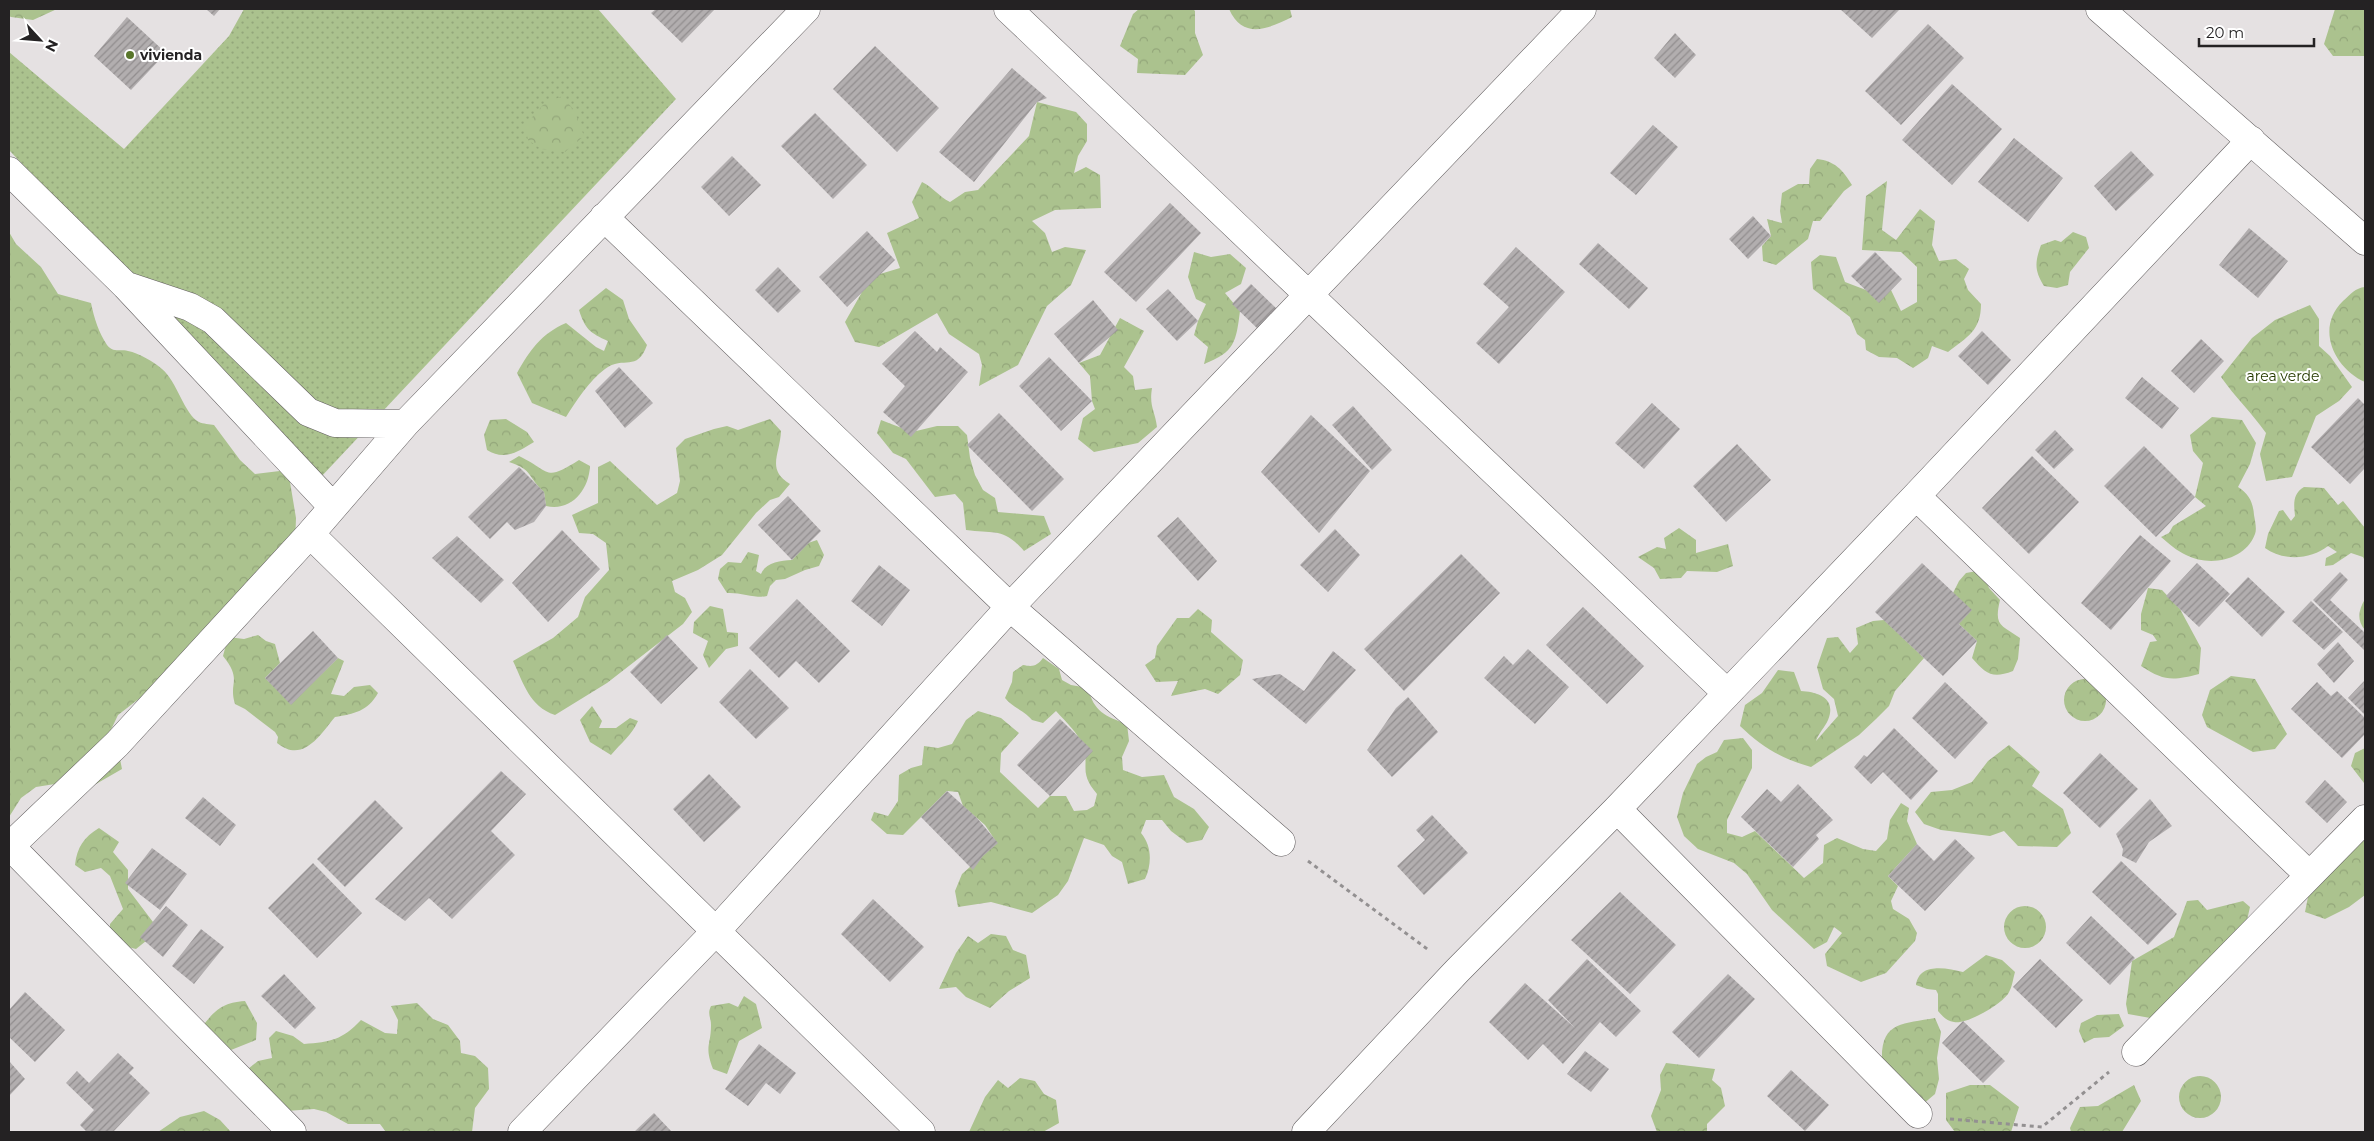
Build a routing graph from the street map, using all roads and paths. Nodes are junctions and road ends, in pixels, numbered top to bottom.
1 (806, 9) edge
2 (1008, 9) edge
3 (1582, 9) edge
4 (2100, 9) edge
5 (2251, 140) junction
6 (9, 171) edge
7 (604, 217) junction
8 (2365, 241) edge
9 (126, 286) junction
10 (1309, 295) junction
11 (405, 424) junction
12 (1916, 496) junction
13 (333, 507) junction
14 (310, 534) junction
15 (1010, 607) junction
16 (1727, 693) junction
17 (1617, 809) junction
18 (2365, 819) edge
19 (1282, 842) joint
20 (10, 846) edge
21 (2309, 875) junction
22 (716, 930) junction
23 (1457, 971) junction
24 (2136, 1052) joint
25 (1918, 1114) joint
26 (292, 1132) edge
27 (522, 1132) edge
28 (920, 1132) edge
29 (1306, 1132) edge

1 - 7 street
2 - 10 street
3 - 10 street
4 - 5 street
5 - 8 street
5 - 12 street
6 - 9 street
7 - 11 street
7 - 15 street
9 - 11 street
9 - 13 street
10 - 15 street
10 - 16 street
11 - 13 street
12 - 16 street
12 - 21 street
13 - 14 street
14 - 20 street
14 - 22 street
15 - 19 street
15 - 22 street
16 - 17 street
17 - 23 street
17 - 25 street
18 - 21 street
19 - 23 path
20 - 26 street
21 - 24 street
22 - 27 street
22 - 28 street
23 - 29 street
24 - 25 path

